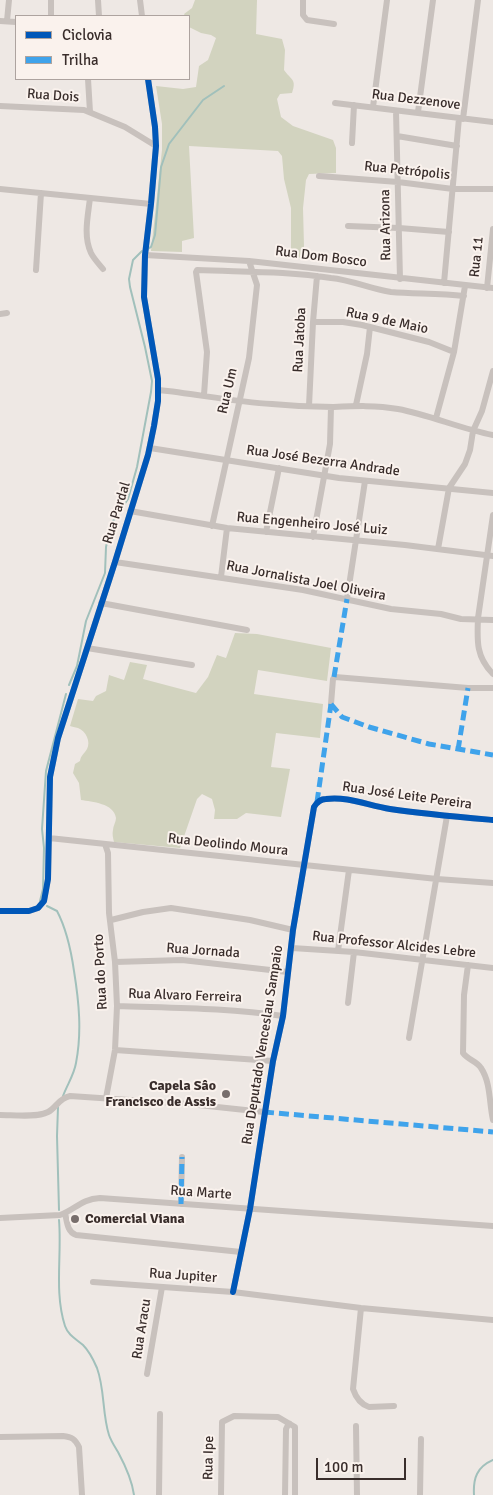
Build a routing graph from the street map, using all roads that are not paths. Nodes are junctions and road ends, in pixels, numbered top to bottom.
1 (9, 0) edge
2 (51, 0) edge
3 (98, 0) edge
4 (140, 0) edge
5 (303, 0) edge
6 (386, 0) edge
7 (432, 0) edge
8 (478, 0) edge
9 (51, 15) edge
10 (99, 15) edge
11 (142, 15) edge
12 (4, 21) edge
13 (334, 24) dead end
14 (88, 80) edge
15 (148, 80) edge
16 (336, 103) dead end
17 (354, 105) junction
18 (0, 106) edge
19 (373, 107) junction
20 (396, 110) junction
21 (90, 112) junction
22 (418, 112) junction
23 (461, 118) junction
24 (493, 122) edge
25 (397, 136) junction
26 (352, 143) dead end
27 (156, 146) junction
28 (457, 146) junction
29 (319, 176) dead end
30 (398, 182) junction
31 (0, 189) edge
32 (453, 189) junction
33 (493, 189) edge
34 (41, 193) junction
35 (90, 198) junction
36 (151, 204) junction
37 (348, 226) dead end
38 (399, 228) junction
39 (493, 229) edge
40 (449, 232) junction
41 (145, 255) junction
42 (250, 262) junction
43 (102, 269) dead end
44 (36, 270) dead end
45 (252, 272) junction
46 (317, 276) junction
47 (377, 276) junction
48 (400, 279) junction
49 (444, 284) junction
50 (465, 286) junction
51 (490, 288) edge
52 (376, 290) junction
53 (464, 296) junction
54 (313, 322) junction
55 (370, 327) junction
56 (454, 352) junction
57 (492, 374) edge
58 (159, 390) junction
59 (204, 395) junction
60 (238, 401) junction
61 (356, 405) junction
62 (309, 406) junction
63 (331, 407) junction
64 (436, 418) junction
65 (473, 431) junction
66 (493, 435) edge
67 (150, 448) junction
68 (226, 459) junction
69 (279, 468) junction
70 (324, 475) junction
71 (366, 481) junction
72 (449, 488) junction
73 (493, 493) edge
74 (130, 511) junction
75 (493, 515) edge
76 (212, 526) junction
77 (227, 528) junction
78 (266, 532) junction
79 (313, 537) junction
80 (357, 540) junction
81 (438, 549) junction
82 (490, 556) edge
83 (115, 562) junction
84 (221, 577) junction
85 (347, 599) junction
86 (101, 602) junction
87 (478, 618) junction
88 (493, 620) edge
89 (247, 630) dead end
90 (86, 648) junction
91 (192, 665) dead end
92 (493, 674) edge
93 (493, 688) edge
94 (331, 704) dead end
95 (317, 802) joint
96 (447, 816) junction
97 (493, 820) edge
98 (49, 838) junction
99 (105, 844) junction
100 (304, 865) junction
101 (349, 870) junction
102 (437, 879) junction
103 (493, 883) edge
104 (0, 911) edge
105 (111, 920) junction
106 (293, 930) junction
107 (292, 948) junction
108 (338, 951) junction
109 (354, 952) junction
110 (423, 959) junction
111 (115, 962) junction
112 (468, 965) junction
113 (493, 968) edge
114 (288, 972) junction
115 (348, 1003) dead end
116 (117, 1006) junction
117 (283, 1016) junction
118 (409, 1038) dead end
119 (115, 1050) junction
120 (273, 1062) junction
121 (106, 1098) junction
122 (264, 1112) junction
123 (0, 1116) edge
124 (493, 1120) edge
125 (182, 1157) dead end
126 (181, 1204) junction
127 (250, 1209) junction
128 (66, 1213) junction
129 (0, 1218) edge
130 (493, 1226) edge
131 (241, 1252) junction
132 (93, 1282) dead end
133 (162, 1287) junction
134 (233, 1292) junction
135 (361, 1308) junction
136 (493, 1320) edge
137 (147, 1374) dead end
138 (394, 1406) dead end
139 (160, 1414) dead end
140 (290, 1424) junction
141 (356, 1426) dead end
142 (0, 1437) edge
143 (421, 1439) dead end
144 (82, 1495) edge
145 (159, 1495) edge
146 (221, 1495) edge
147 (285, 1495) edge
148 (295, 1495) edge
149 (357, 1495) edge
150 (420, 1495) edge

1 - 12 street
2 - 9 street
3 - 10 street
4 - 11 street
5 - 13 street
6 - 19 street
7 - 22 street
8 - 23 street
14 - 21 street
15 - 27 street, Rua Pardal
16 - 17 street, Rua Dezzenove
17 - 19 street, Rua Dezzenove
17 - 26 street
18 - 21 street, Rua Dois
19 - 20 street, Rua Dezzenove
20 - 22 street, Rua Dezzenove
20 - 25 street, Rua Arizona
21 - 27 street, Rua Dois
22 - 23 street, Rua Dezzenove
23 - 24 street, Rua Dezzenove
23 - 28 street
25 - 28 street
25 - 30 street, Rua Arizona
27 - 36 street, Rua Pardal
28 - 32 street
29 - 30 street, Rua Petrópolis
30 - 32 street, Rua Petrópolis
30 - 38 street, Rua Arizona
31 - 34 street
32 - 33 street, Rua Petrópolis
32 - 40 street
34 - 35 street
34 - 44 street
35 - 36 street
35 - 43 street
36 - 41 street, Rua Pardal
37 - 38 street
38 - 40 street
38 - 48 street, Rua Arizona
39 - 51 street, Rua 11
40 - 49 street
41 - 42 street, Rua Dom Bosco
41 - 58 street, Rua Pardal
42 - 45 street, Rua Um
42 - 47 street, Rua Dom Bosco
45 - 46 street
45 - 59 street
45 - 60 street, Rua Um
46 - 52 street
46 - 54 street, Rua Jatoba
47 - 48 street, Rua Dom Bosco
47 - 52 street
48 - 49 street, Rua Dom Bosco
49 - 50 street, Rua Dom Bosco
50 - 51 street, Rua Dom Bosco
50 - 53 street
52 - 53 street
53 - 56 street
54 - 55 street, Rua 9 de Maio
54 - 62 street, Rua Jatoba
55 - 56 street, Rua 9 de Maio
55 - 61 street
56 - 64 street
57 - 65 street
58 - 59 street
58 - 67 street, Rua Pardal
59 - 60 street
60 - 62 street
60 - 68 street, Rua Um
61 - 63 street
61 - 64 street
62 - 63 street
63 - 70 street
64 - 65 street
65 - 66 street
65 - 72 street
67 - 68 street, Rua José Bezerra Andrade
67 - 74 street, Rua Pardal
68 - 69 street, Rua José Bezerra Andrade
68 - 76 street, Rua Um
69 - 70 street, Rua José Bezerra Andrade
69 - 78 street
70 - 71 street, Rua José Bezerra Andrade
70 - 79 street
71 - 72 street, Rua José Bezerra Andrade
71 - 80 street
72 - 73 street, Rua José Bezerra Andrade
72 - 81 street
74 - 76 street, Rua Engenheiro José Luiz
74 - 83 street, Rua Pardal
75 - 82 street
76 - 77 street, Rua Engenheiro José Luiz
77 - 78 street, Rua Engenheiro José Luiz
77 - 84 street
78 - 79 street, Rua Engenheiro José Luiz
79 - 80 street, Rua Engenheiro José Luiz
80 - 81 street, Rua Engenheiro José Luiz
80 - 85 street
81 - 82 street, Rua Engenheiro José Luiz
82 - 87 street
83 - 84 street, Rua Jornalista Joel Oliveira
83 - 86 street, Rua Pardal
84 - 85 street, Rua Jornalista Joel Oliveira
85 - 87 street, Rua Jornalista Joel Oliveira
86 - 89 street
86 - 90 street, Rua Pardal
87 - 88 street, Rua Jornalista Joel Oliveira
87 - 92 street
90 - 91 street
90 - 98 street, Rua Pardal
93 - 94 street
95 - 96 street, Rua José Leite Pereira
95 - 100 street, Rua Deputado Venceslau Sampaio
96 - 97 street, Rua José Leite Pereira
96 - 102 street
98 - 99 street, Rua Deolindo Moura
98 - 104 street, Rua Pardal
99 - 100 street, Rua Deolindo Moura
99 - 105 street, Rua do Porto
100 - 101 street, Rua Deolindo Moura
100 - 106 street, Rua Deputado Venceslau Sampaio
101 - 102 street, Rua Deolindo Moura
101 - 108 street
102 - 103 street, Rua Deolindo Moura
102 - 110 street
105 - 106 street
105 - 111 street, Rua do Porto
106 - 107 street, Rua Deputado Venceslau Sampaio
107 - 108 street, Rua Professor Alcides Lebre
107 - 114 street, Rua Deputado Venceslau Sampaio
108 - 109 street, Rua Professor Alcides Lebre
109 - 110 street, Rua Professor Alcides Lebre
109 - 115 street
110 - 112 street, Rua Professor Alcides Lebre
110 - 118 street
111 - 114 street, Rua Jornada
111 - 116 street, Rua do Porto
112 - 113 street, Rua Professor Alcides Lebre
112 - 124 street
114 - 117 street, Rua Deputado Venceslau Sampaio
116 - 117 street, Rua Alvaro Ferreira
116 - 119 street, Rua do Porto
117 - 120 street, Rua Deputado Venceslau Sampaio
119 - 120 street
119 - 121 street, Rua do Porto
120 - 122 street, Rua Deputado Venceslau Sampaio
121 - 122 street
121 - 123 street
122 - 127 street, Rua Deputado Venceslau Sampaio
125 - 126 street
126 - 127 street, Rua Marte
126 - 128 street, Rua Marte
127 - 130 street, Rua Marte
127 - 131 street, Rua Deputado Venceslau Sampaio
128 - 129 street, Rua Marte
128 - 131 street, Rua Jupiter
131 - 134 street, Rua Deputado Venceslau Sampaio
132 - 133 street, Rua Jupiter
133 - 134 street, Rua Jupiter
133 - 137 street, Rua Aracu
134 - 135 street, Rua Jupiter
135 - 136 street, Rua Jupiter
135 - 138 street
139 - 145 street
140 - 146 street, Rua Ipe
140 - 147 street
140 - 148 street
141 - 149 street
142 - 144 street
143 - 150 street

